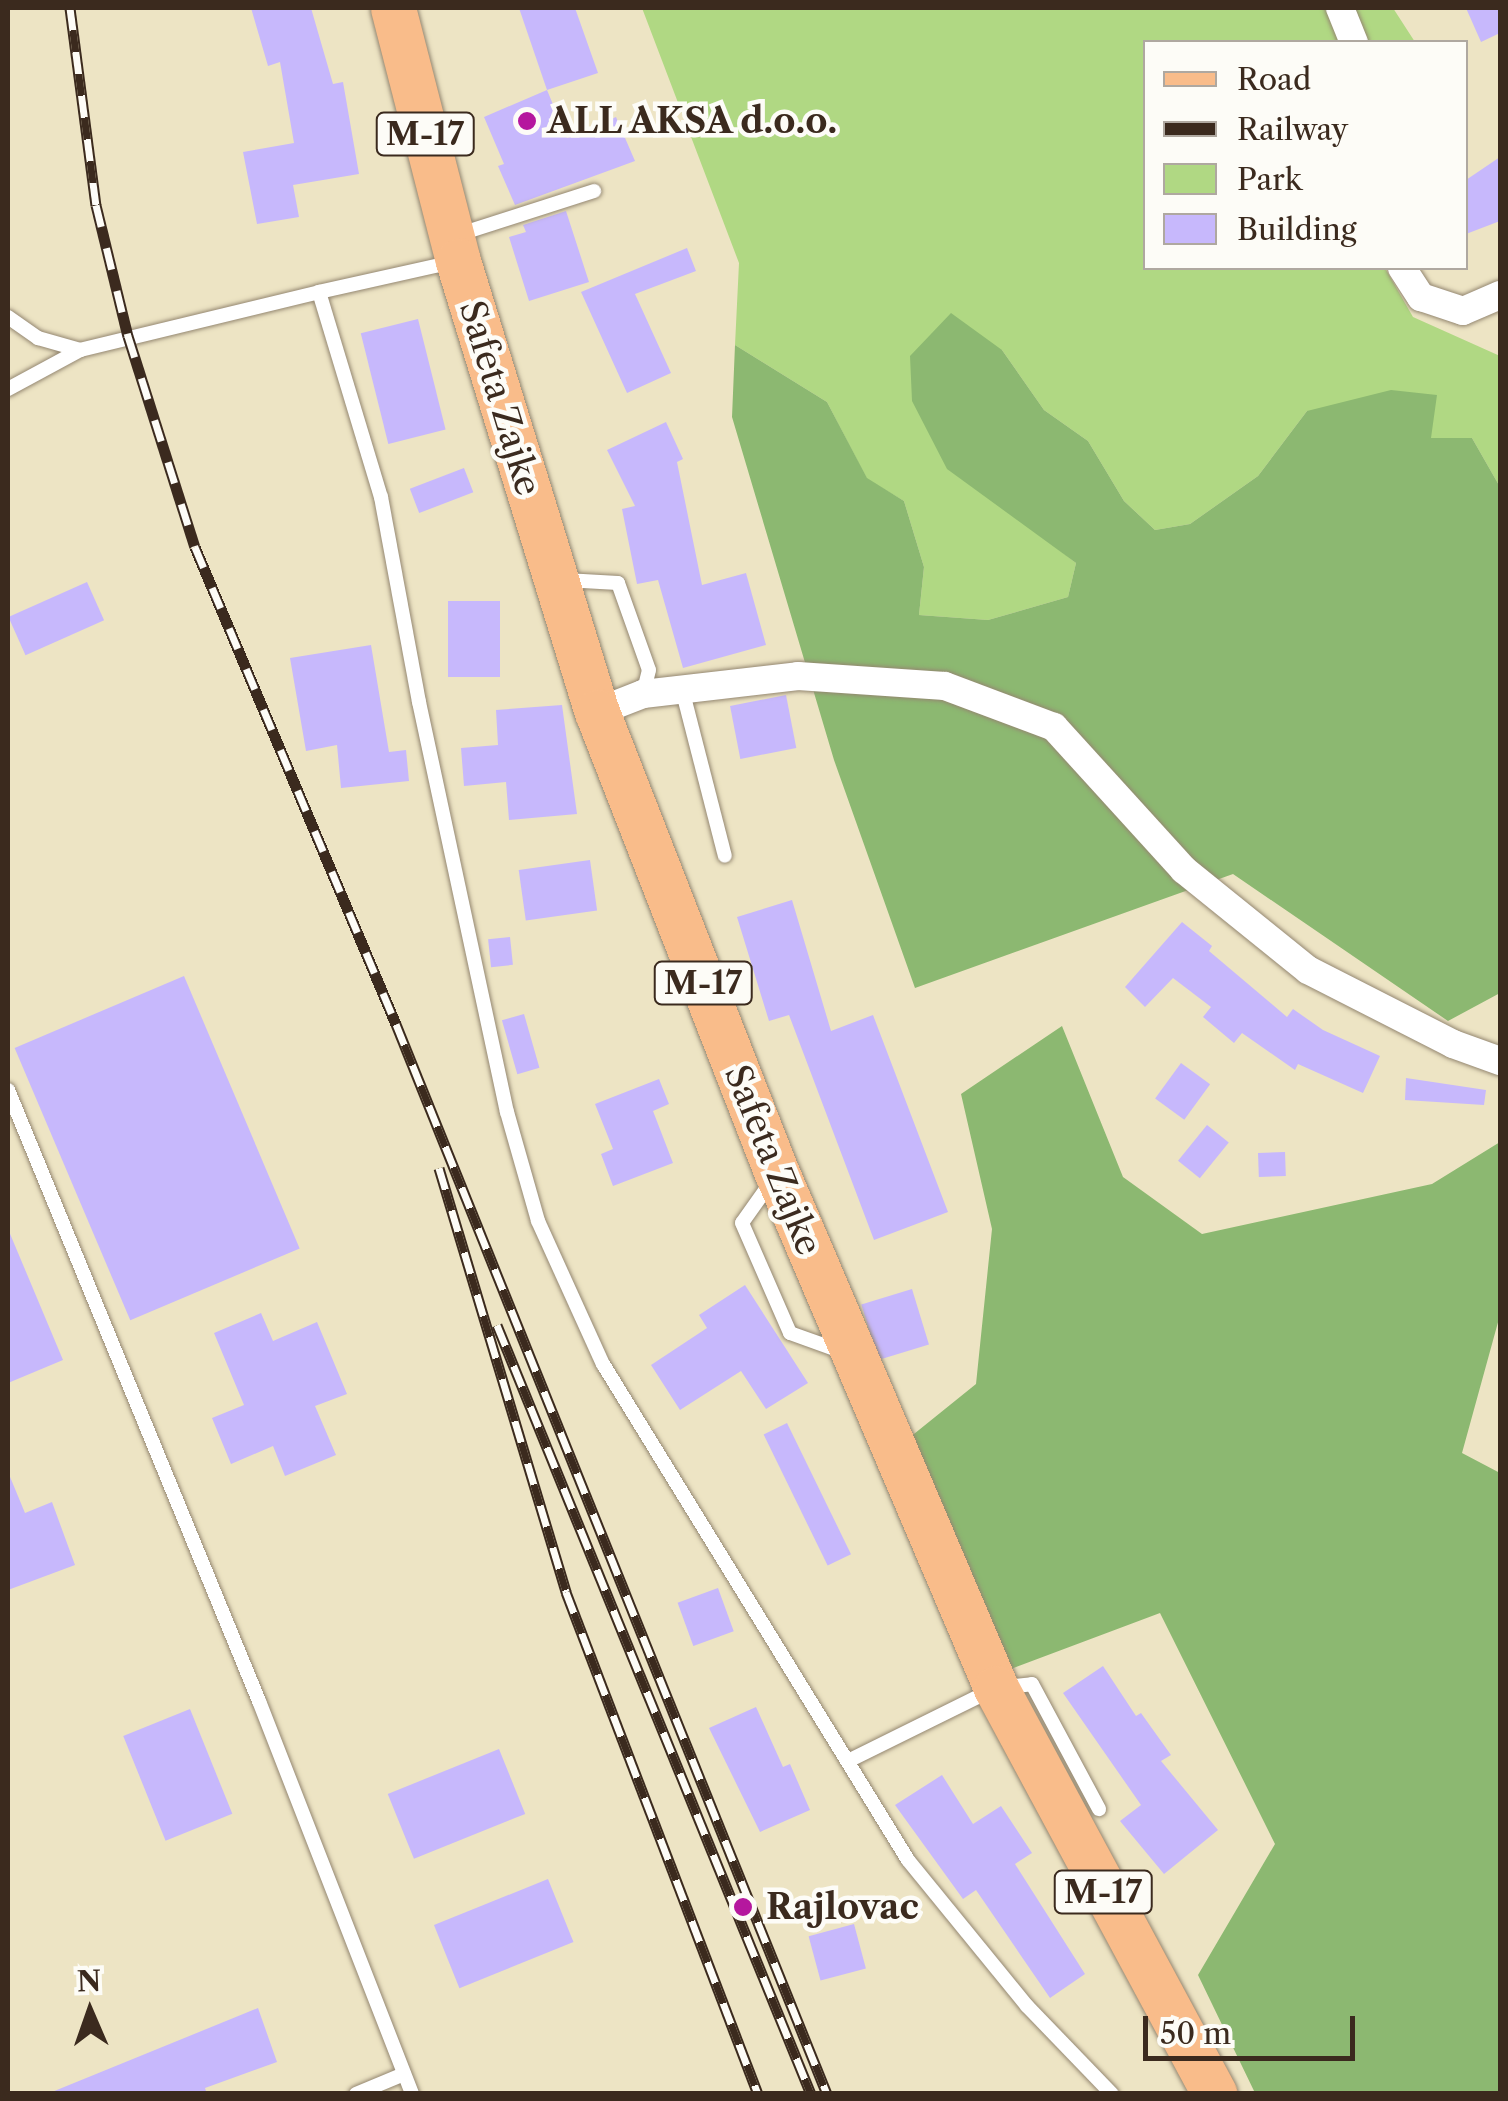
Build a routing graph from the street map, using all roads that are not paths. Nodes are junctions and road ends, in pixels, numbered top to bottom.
1 (393, 8) edge
2 (1340, 8) edge
3 (1353, 40) edge
4 (594, 191) dead end
5 (455, 249) junction
6 (1403, 270) edge
7 (318, 292) junction
8 (1500, 295) edge
9 (8, 317) edge
10 (80, 350) junction
11 (8, 389) edge
12 (555, 580) junction
13 (682, 688) junction
14 (642, 694) junction
15 (597, 712) junction
16 (725, 856) dead end
17 (1500, 1061) edge
18 (8, 1090) edge
19 (996, 1688) junction
20 (848, 1760) junction
21 (1099, 1809) dead end
22 (404, 2074) junction
23 (356, 2094) edge
24 (412, 2094) edge
25 (1112, 2094) edge
26 (1215, 2094) edge

1 - 5 main road, Safeta Zajke / M-17
2 - 3 street
4 - 5 lane
5 - 7 lane
5 - 12 main road, Safeta Zajke / M-17
6 - 8 street
7 - 10 lane
7 - 20 lane
9 - 10 lane
10 - 11 lane
12 - 14 lane
12 - 15 main road, Safeta Zajke / M-17
13 - 14 street
13 - 16 lane
13 - 17 street
14 - 15 street
15 - 19 main road, Safeta Zajke / M-17
18 - 22 lane
19 - 20 lane
19 - 21 lane
19 - 26 main road, Safeta Zajke / M-17
20 - 25 lane
22 - 23 lane
22 - 24 lane

